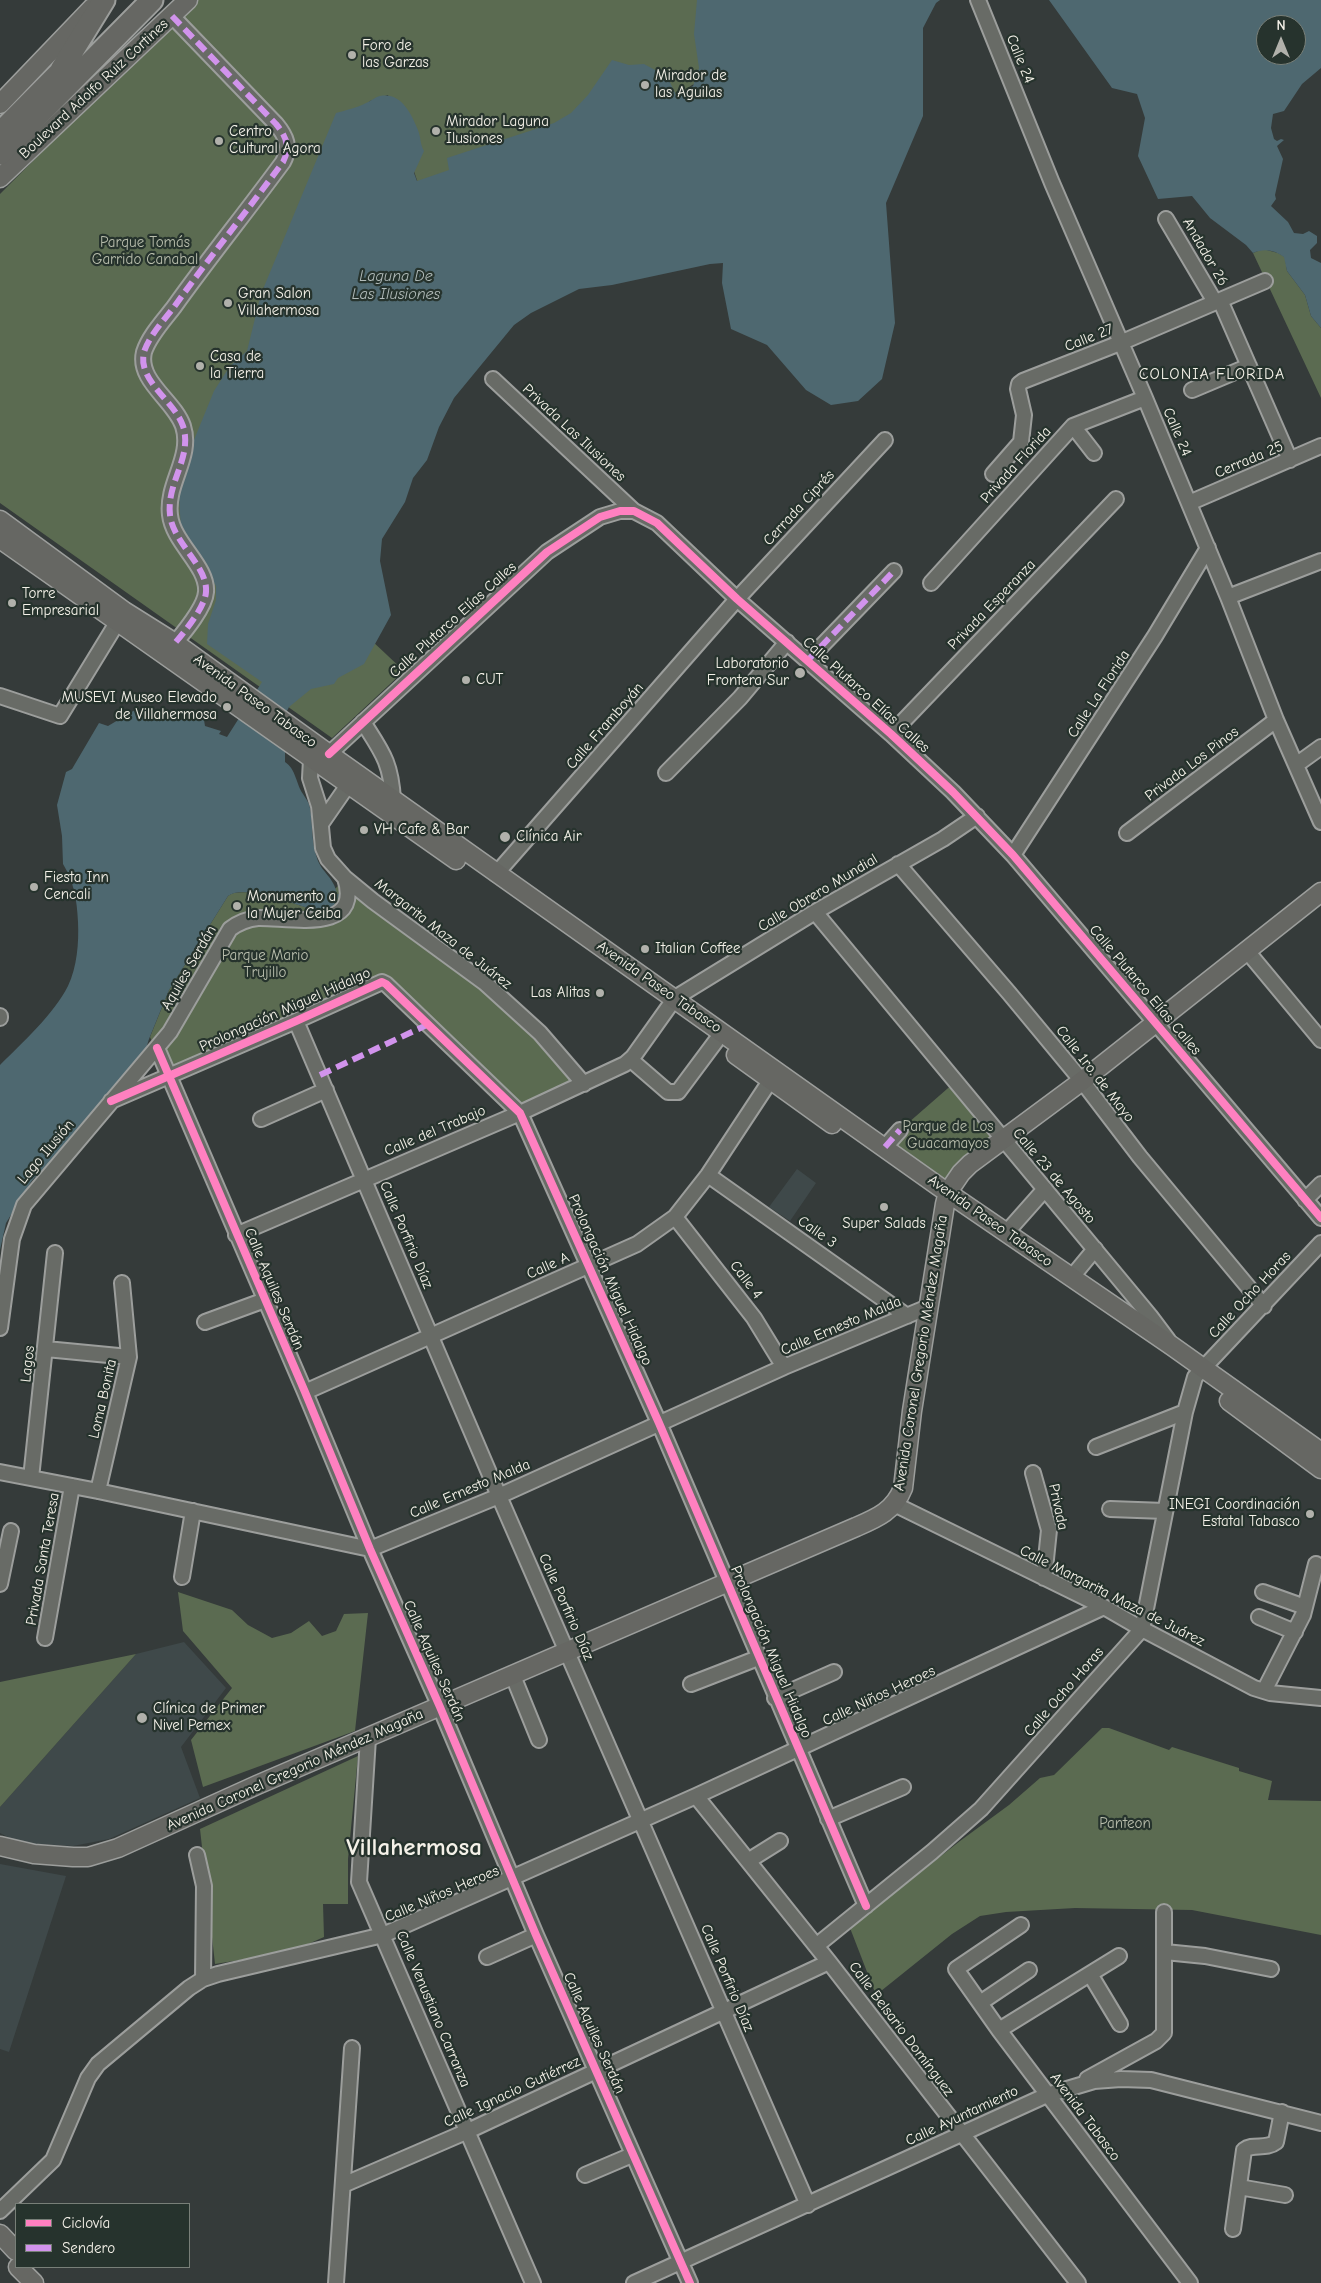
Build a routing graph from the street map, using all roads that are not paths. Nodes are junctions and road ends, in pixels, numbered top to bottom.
1 (100, 0) edge
2 (104, 0) edge
3 (132, 0) edge
4 (152, 0) edge
5 (188, 0) edge
6 (978, 0) edge
7 (172, 16) junction
8 (58, 74) junction
9 (0, 104) edge
10 (0, 133) edge
11 (0, 154) edge
12 (0, 178) edge
13 (1166, 219) dead end
14 (1265, 281) dead end
15 (1218, 301) junction
16 (1120, 343) junction
17 (1249, 366) junction
18 (493, 378) dead end
19 (1192, 390) dead end
20 (1146, 398) junction
21 (1073, 426) junction
22 (885, 440) dead end
23 (1321, 446) edge
24 (1094, 453) dead end
25 (1290, 460) junction
26 (993, 474) dead end
27 (1116, 499) dead end
28 (1189, 503) junction
29 (634, 511) junction
30 (0, 520) edge
31 (0, 539) edge
32 (1208, 548) junction
33 (1321, 561) edge
34 (894, 571) dead end
35 (931, 583) dead end
36 (1228, 597) junction
37 (737, 599) junction
38 (120, 616) junction
39 (787, 642) junction
40 (175, 643) junction
41 (808, 660) junction
42 (0, 696) edge
43 (1276, 720) junction
44 (363, 722) junction
45 (891, 734) junction
46 (1321, 747) edge
47 (329, 754) junction
48 (311, 759) junction
49 (1296, 766) junction
50 (666, 773) dead end
51 (348, 784) junction
52 (393, 800) junction
53 (977, 816) junction
54 (1321, 822) edge
55 (321, 824) junction
56 (1127, 833) dead end
57 (1013, 855) junction
58 (898, 864) junction
59 (496, 874) junction
60 (345, 878) junction
61 (1321, 892) edge
62 (815, 912) junction
63 (1247, 951) junction
64 (672, 1002) junction
65 (296, 1021) junction
66 (1154, 1022) junction
67 (1320, 1037) edge
68 (716, 1041) junction
69 (156, 1048) junction
70 (631, 1060) junction
71 (168, 1078) junction
72 (770, 1081) junction
73 (1082, 1081) junction
74 (584, 1084) junction
75 (326, 1090) junction
76 (111, 1101) junction
77 (520, 1113) junction
78 (260, 1119) dead end
79 (900, 1130) dead end
80 (1003, 1141) junction
81 (885, 1147) junction
82 (708, 1175) junction
83 (364, 1179) junction
84 (1321, 1184) edge
85 (1045, 1189) junction
86 (946, 1198) junction
87 (1305, 1200) junction
88 (675, 1217) junction
89 (1321, 1218) edge
90 (1006, 1232) junction
91 (236, 1235) junction
92 (1321, 1243) edge
93 (1095, 1249) junction
94 (55, 1254) dead end
95 (590, 1265) junction
96 (1071, 1278) junction
97 (122, 1283) dead end
98 (265, 1300) junction
99 (1264, 1306) junction
100 (928, 1307) junction
101 (907, 1316) junction
102 (1150, 1316) junction
103 (1131, 1319) junction
104 (205, 1322) dead end
105 (0, 1328) edge
106 (431, 1337) junction
107 (1172, 1346) junction
108 (46, 1349) junction
109 (129, 1357) junction
110 (784, 1367) junction
111 (1199, 1373) junction
112 (305, 1392) junction
113 (1185, 1412) junction
114 (659, 1423) junction
115 (1096, 1447) dead end
116 (1321, 1452) edge
117 (1321, 1469) edge
118 (0, 1472) edge
119 (1033, 1473) dead end
120 (31, 1478) junction
121 (72, 1486) junction
122 (98, 1491) junction
123 (500, 1496) junction
124 (894, 1504) junction
125 (1110, 1509) dead end
126 (194, 1511) junction
127 (1165, 1511) junction
128 (10, 1530) dead end
129 (370, 1549) junction
130 (1316, 1564) dead end
131 (182, 1578) dead end
132 (1044, 1578) junction
133 (726, 1582) junction
134 (0, 1584) edge
135 (1263, 1592) dead end
136 (1104, 1607) junction
137 (1305, 1607) junction
138 (1259, 1618) dead end
139 (1142, 1629) junction
140 (1295, 1632) junction
141 (45, 1638) dead end
142 (568, 1652) junction
143 (758, 1658) junction
144 (834, 1672) dead end
145 (513, 1676) junction
146 (691, 1684) dead end
147 (1264, 1691) junction
148 (775, 1698) junction
149 (1321, 1698) edge
150 (440, 1707) junction
151 (368, 1738) junction
152 (539, 1740) dead end
153 (798, 1750) junction
154 (903, 1787) dead end
155 (696, 1796) junction
156 (828, 1819) junction
157 (641, 1820) junction
158 (780, 1841) dead end
159 (0, 1846) edge
160 (197, 1855) dead end
161 (748, 1861) junction
162 (512, 1878) junction
163 (866, 1906) junction
164 (1164, 1912) dead end
165 (1021, 1926) dead end
166 (383, 1934) junction
167 (536, 1935) junction
168 (816, 1946) junction
169 (1166, 1952) junction
170 (1119, 1956) dead end
171 (487, 1957) dead end
172 (829, 1962) junction
173 (1271, 1969) dead end
174 (1029, 1970) dead end
175 (1090, 1974) junction
176 (203, 1979) junction
177 (980, 2003) junction
178 (724, 2011) junction
179 (1120, 2024) dead end
180 (999, 2030) junction
181 (352, 2048) dead end
182 (595, 2070) junction
183 (1075, 2085) junction
184 (1047, 2094) junction
185 (1282, 2112) junction
186 (1321, 2123) edge
187 (468, 2132) junction
188 (960, 2134) junction
189 (632, 2155) junction
190 (585, 2175) dead end
191 (343, 2185) junction
192 (1239, 2187) junction
193 (1285, 2195) dead end
194 (808, 2205) junction
195 (0, 2211) edge
196 (1233, 2229) dead end
197 (0, 2234) edge
198 (0, 2248) edge
199 (15, 2250) edge
200 (681, 2261) junction
201 (15, 2264) edge
202 (19, 2268) edge
203 (33, 2268) edge
204 (34, 2283) edge
205 (48, 2283) edge
206 (336, 2283) edge
207 (533, 2283) edge
208 (634, 2283) edge
209 (690, 2283) edge
210 (1078, 2283) edge
211 (1190, 2283) edge

1 - 9 main road
2 - 8 highway
3 - 8 highway
4 - 11 highway
5 - 7 main road, Boulevard Adolfo Ruiz Cortines
6 - 16 street, Calle 24
7 - 12 main road, Boulevard Adolfo Ruiz Cortines
7 - 40 street
8 - 10 highway
13 - 15 street, Andador 26
14 - 15 street, Calle 27
15 - 16 street, Calle 27
15 - 17 street, Andador 26
16 - 20 street, Calle 24
16 - 26 street, Calle 27
17 - 19 street
17 - 25 street, Andador 26
18 - 29 street, Privada Las Ilusiones
20 - 21 street, Privada Florida
20 - 28 street, Calle 24
21 - 24 street
21 - 35 street, Privada Florida
22 - 37 street, Cerrada Ciprés
23 - 25 street, Cerrada 25
25 - 28 street, Cerrada 25
27 - 45 street, Privada Esperanza
28 - 32 street, Calle 24
29 - 37 street, Calle Plutarco Elías Calles
29 - 44 street, Calle Plutarco Elías Calles
30 - 38 main road, Avenida Paseo Tabasco
31 - 38 main road, Avenida Paseo Tabasco
32 - 36 street, Calle 24
32 - 57 street, Calle La Florida
33 - 36 street
34 - 41 street
36 - 43 street, Calle 24
37 - 39 street, Calle Plutarco Elías Calles
37 - 59 street, Calle Framboyán
38 - 40 main road, Avenida Paseo Tabasco
38 - 42 street
38 - 48 main road, Avenida Paseo Tabasco
39 - 41 street, Calle Plutarco Elías Calles
39 - 50 street
40 - 47 main road, Avenida Paseo Tabasco
41 - 45 street, Calle Plutarco Elías Calles
43 - 49 street, Calle 24
43 - 56 street, Privada Los Pinos
44 - 47 street, Calle Plutarco Elías Calles
44 - 52 street
45 - 53 street, Calle Plutarco Elías Calles
46 - 49 street
47 - 52 main road, Avenida Paseo Tabasco
48 - 51 main road, Avenida Paseo Tabasco
48 - 55 street, Margarita Maza de Juárez
49 - 54 street, Calle 24
51 - 55 street
51 - 64 main road, Avenida Paseo Tabasco
52 - 59 main road, Avenida Paseo Tabasco
53 - 57 street, Calle Plutarco Elías Calles
53 - 58 street, Calle Obrero Mundial
55 - 60 street, Margarita Maza de Juárez
57 - 66 street, Calle Plutarco Elías Calles
58 - 62 street, Calle Obrero Mundial
58 - 73 street, Calle 1ro. de Mayo
59 - 64 main road, Avenida Paseo Tabasco
60 - 69 street, Aquiles Serdán
60 - 74 street, Margarita Maza de Juárez
61 - 63 main road, Avenida Coronel Gregorio Méndez Magaña
62 - 64 street, Calle Obrero Mundial
62 - 80 street, Calle 23 de Agosto
63 - 66 main road, Avenida Coronel Gregorio Méndez Magaña
63 - 67 street
64 - 68 main road, Avenida Paseo Tabasco
64 - 70 street, Calle del Trabajo
64 - 81 main road, Avenida Paseo Tabasco
65 - 71 street, Prolongación Miguel Hidalgo
65 - 75 street, Calle Porfirio Díaz
65 - 77 street, Prolongación Miguel Hidalgo
66 - 73 main road, Avenida Coronel Gregorio Méndez Magaña
66 - 87 street, Calle Plutarco Elías Calles
68 - 70 street
68 - 72 main road, Avenida Paseo Tabasco
69 - 71 street, Calle Aquiles Serdán
69 - 76 street, Lago Ilusión
70 - 74 street, Calle del Trabajo
71 - 76 street, Prolongación Miguel Hidalgo
71 - 91 street, Calle Aquiles Serdán
72 - 82 street, Calle A
72 - 86 main road, Avenida Paseo Tabasco
73 - 80 main road, Avenida Coronel Gregorio Méndez Magaña
73 - 99 street, Calle 1ro. de Mayo
74 - 77 street, Calle del Trabajo
75 - 78 street
75 - 83 street, Calle Porfirio Díaz
76 - 105 street, Lago Ilusión
77 - 83 street, Calle del Trabajo
77 - 95 street, Prolongación Miguel Hidalgo
79 - 81 street
80 - 85 street, Calle 23 de Agosto
80 - 86 main road, Avenida Coronel Gregorio Méndez Magaña
81 - 86 main road, Avenida Paseo Tabasco
82 - 88 street, Calle A
82 - 101 street, Calle 3
83 - 91 street, Calle del Trabajo
83 - 106 street, Calle Porfirio Díaz
84 - 87 street
85 - 90 street
85 - 93 street, Calle 23 de Agosto
86 - 90 main road, Avenida Paseo Tabasco
86 - 100 main road, Avenida Coronel Gregorio Méndez Magaña
86 - 111 main road, Avenida Paseo Tabasco
87 - 89 street, Calle Plutarco Elías Calles
88 - 95 street, Calle A
88 - 110 street, Calle 4
90 - 96 main road, Avenida Paseo Tabasco
91 - 98 street, Calle Aquiles Serdán
92 - 99 street, Calle Ocho Horas
93 - 96 street
93 - 102 street, Calle 23 de Agosto
94 - 108 street, Lagos
95 - 106 street, Calle A
95 - 114 street, Prolongación Miguel Hidalgo
96 - 103 main road, Avenida Paseo Tabasco
97 - 109 street, Loma Bonita
98 - 104 street
98 - 112 street, Calle Aquiles Serdán
99 - 111 street, Calle Ocho Horas
100 - 101 street, Calle Ernesto Malda
100 - 124 main road, Avenida Coronel Gregorio Méndez Magaña
101 - 110 street, Calle Ernesto Malda
102 - 103 main road
102 - 107 street, Calle 23 de Agosto
103 - 107 main road, Avenida Paseo Tabasco
106 - 112 street, Calle A
106 - 123 street, Calle Porfirio Díaz
107 - 111 main road, Avenida Paseo Tabasco
108 - 109 street
108 - 120 street, Lagos
109 - 122 street, Loma Bonita
110 - 114 street, Calle Ernesto Malda
111 - 113 street, Calle Ocho Horas
111 - 116 main road, Avenida Paseo Tabasco
111 - 117 main road, Avenida Paseo Tabasco
112 - 129 street, Calle Aquiles Serdán
113 - 115 street
113 - 127 street, Calle Ocho Horas
114 - 123 street, Calle Ernesto Malda
114 - 133 street, Prolongación Miguel Hidalgo
118 - 120 street
119 - 132 street, Privada
120 - 121 street
121 - 122 street
121 - 141 street, Privada Santa Teresa
122 - 126 street
123 - 129 street, Calle Ernesto Malda
123 - 142 street, Calle Porfirio Díaz
124 - 132 street, Calle Margarita Maza de Juárez
124 - 133 main road, Avenida Coronel Gregorio Méndez Magaña
125 - 127 street
126 - 129 street
126 - 131 street
127 - 139 street, Calle Ocho Horas
128 - 134 street
129 - 150 street, Calle Aquiles Serdán
130 - 137 street
132 - 136 street, Calle Margarita Maza de Juárez
133 - 142 main road, Avenida Coronel Gregorio Méndez Magaña
133 - 143 street, Prolongación Miguel Hidalgo
135 - 137 street
136 - 139 street, Calle Margarita Maza de Juárez
136 - 153 street, Calle Niños Heroes
137 - 140 street
138 - 140 street
139 - 147 street, Calle Margarita Maza de Juárez
139 - 163 street, Calle Ocho Horas
140 - 147 street
142 - 145 main road, Avenida Coronel Gregorio Méndez Magaña
142 - 157 street, Calle Porfirio Díaz
143 - 146 street
143 - 148 street, Prolongación Miguel Hidalgo
144 - 148 street
145 - 150 main road, Avenida Coronel Gregorio Méndez Magaña
145 - 152 street
147 - 149 street, Calle Margarita Maza de Juárez
148 - 153 street, Prolongación Miguel Hidalgo
150 - 151 main road, Avenida Coronel Gregorio Méndez Magaña
150 - 162 street, Calle Aquiles Serdán
151 - 159 main road, Avenida Coronel Gregorio Méndez Magaña
151 - 166 street, Calle Venustiano Carranza
153 - 155 street, Calle Niños Heroes
153 - 156 street, Prolongación Miguel Hidalgo
154 - 156 street
155 - 157 street, Calle Niños Heroes
155 - 161 street, Calle Belsario Domínguez
156 - 163 street, Prolongación Miguel Hidalgo
157 - 162 street, Calle Niños Heroes
157 - 178 street, Calle Porfirio Díaz
158 - 161 street
160 - 176 street
161 - 168 street, Calle Belsario Domínguez
162 - 166 street, Calle Niños Heroes
162 - 167 street, Calle Aquiles Serdán
163 - 168 street, Calle Ocho Horas
164 - 169 street
165 - 177 street, Avenida Tabasco
166 - 176 street, Calle Niños Heroes
166 - 187 street, Calle Venustiano Carranza
167 - 171 street
167 - 182 street, Calle Aquiles Serdán
168 - 172 street, Calle Belsario Domínguez
169 - 173 street
169 - 183 street
170 - 175 street
172 - 178 street, Calle Ignacio Gutiérrez
172 - 188 street, Calle Belsario Domínguez
174 - 177 street
175 - 179 street
175 - 180 street
176 - 195 street, Calle Niños Heroes
177 - 180 street, Avenida Tabasco
178 - 182 street, Calle Ignacio Gutiérrez
178 - 194 street, Calle Porfirio Díaz
180 - 184 street, Avenida Tabasco
181 - 191 street
182 - 187 street, Calle Ignacio Gutiérrez
182 - 189 street, Calle Aquiles Serdán
183 - 184 street, Calle Ayuntamiento
183 - 185 street, Calle Ayuntamiento
184 - 188 street, Calle Ayuntamiento
184 - 211 street, Avenida Tabasco
185 - 186 street, Calle Ayuntamiento
185 - 192 street
187 - 191 street, Calle Ignacio Gutiérrez
187 - 207 street, Calle Venustiano Carranza
188 - 194 street, Calle Ayuntamiento
188 - 210 street, Calle Belsario Domínguez
189 - 190 street
189 - 200 street, Calle Aquiles Serdán
191 - 206 street
192 - 193 street
192 - 196 street
194 - 200 street, Calle Ayuntamiento
197 - 199 main road
198 - 201 main road
200 - 208 street, Calle Ayuntamiento
200 - 209 street, Calle Aquiles Serdán
202 - 204 main road
203 - 205 main road

